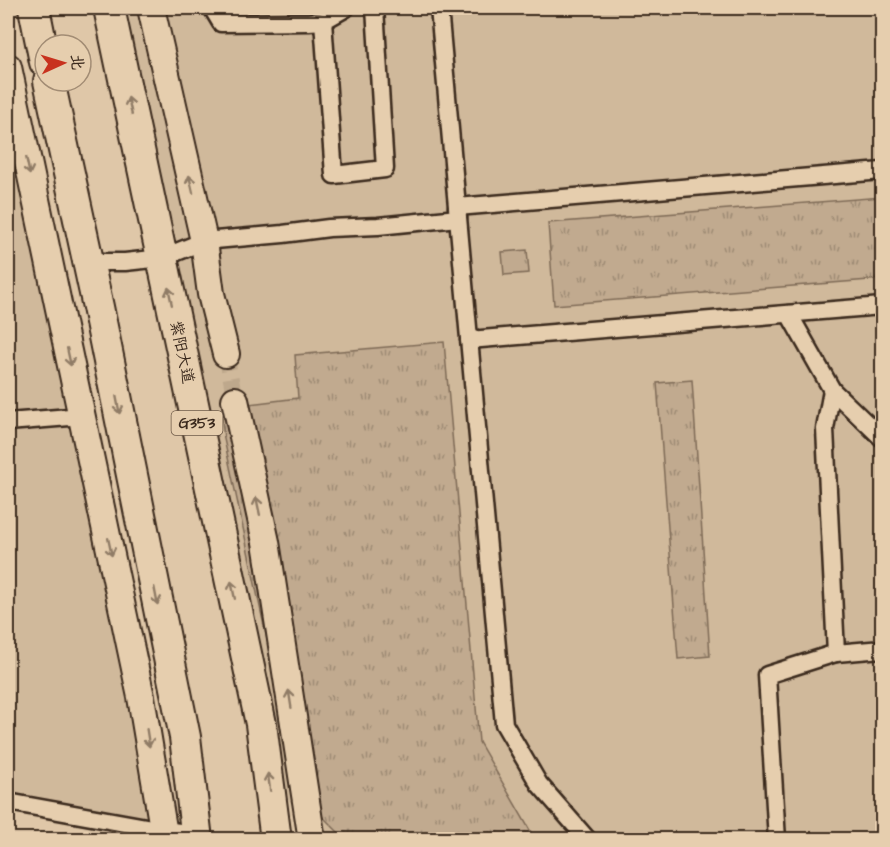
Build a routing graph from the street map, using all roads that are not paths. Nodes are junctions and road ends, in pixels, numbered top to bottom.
1 (34, 8) edge
2 (109, 8) edge
3 (151, 8) edge
4 (212, 8) edge
5 (346, 8) edge
6 (375, 8) edge
7 (439, 8) edge
8 (323, 21) junction
9 (39, 33) edge
10 (8, 68) edge
11 (52, 93) edge
12 (882, 171) edge
13 (458, 213) junction
14 (83, 240) junction
15 (204, 241) junction
16 (162, 258) junction
17 (882, 306) edge
18 (789, 314) junction
19 (469, 340) junction
20 (226, 354) tunnel mouth
21 (832, 390) junction
22 (235, 400) tunnel mouth
23 (82, 416) junction
24 (8, 422) edge
25 (882, 438) edge
26 (882, 649) edge
27 (836, 653) junction
28 (8, 802) edge
29 (164, 835) edge
30 (197, 837) edge
31 (276, 840) edge
32 (312, 840) edge
33 (588, 840) edge
34 (777, 840) edge

1 - 9 highway
16 -> 2 highway, 紫阳大道 / G353
15 -> 3 main road
4 - 8 street
5 - 8 street
6 - 8 street
7 - 13 street
10 -> 23 main road
11 - 14 highway
12 - 13 street
13 - 15 street
13 - 19 street
14 - 16 street
14 -> 30 highway
15 - 16 street
15 - 20 main road
31 -> 16 highway, 紫阳大道 / G353
17 - 18 street
18 - 19 street
18 - 21 street
19 - 33 street
21 - 25 street
21 - 27 street
32 -> 22 main road
23 - 24 street
23 -> 29 main road
26 - 27 street
27 - 34 street
28 - 29 street
29 - 30 street

